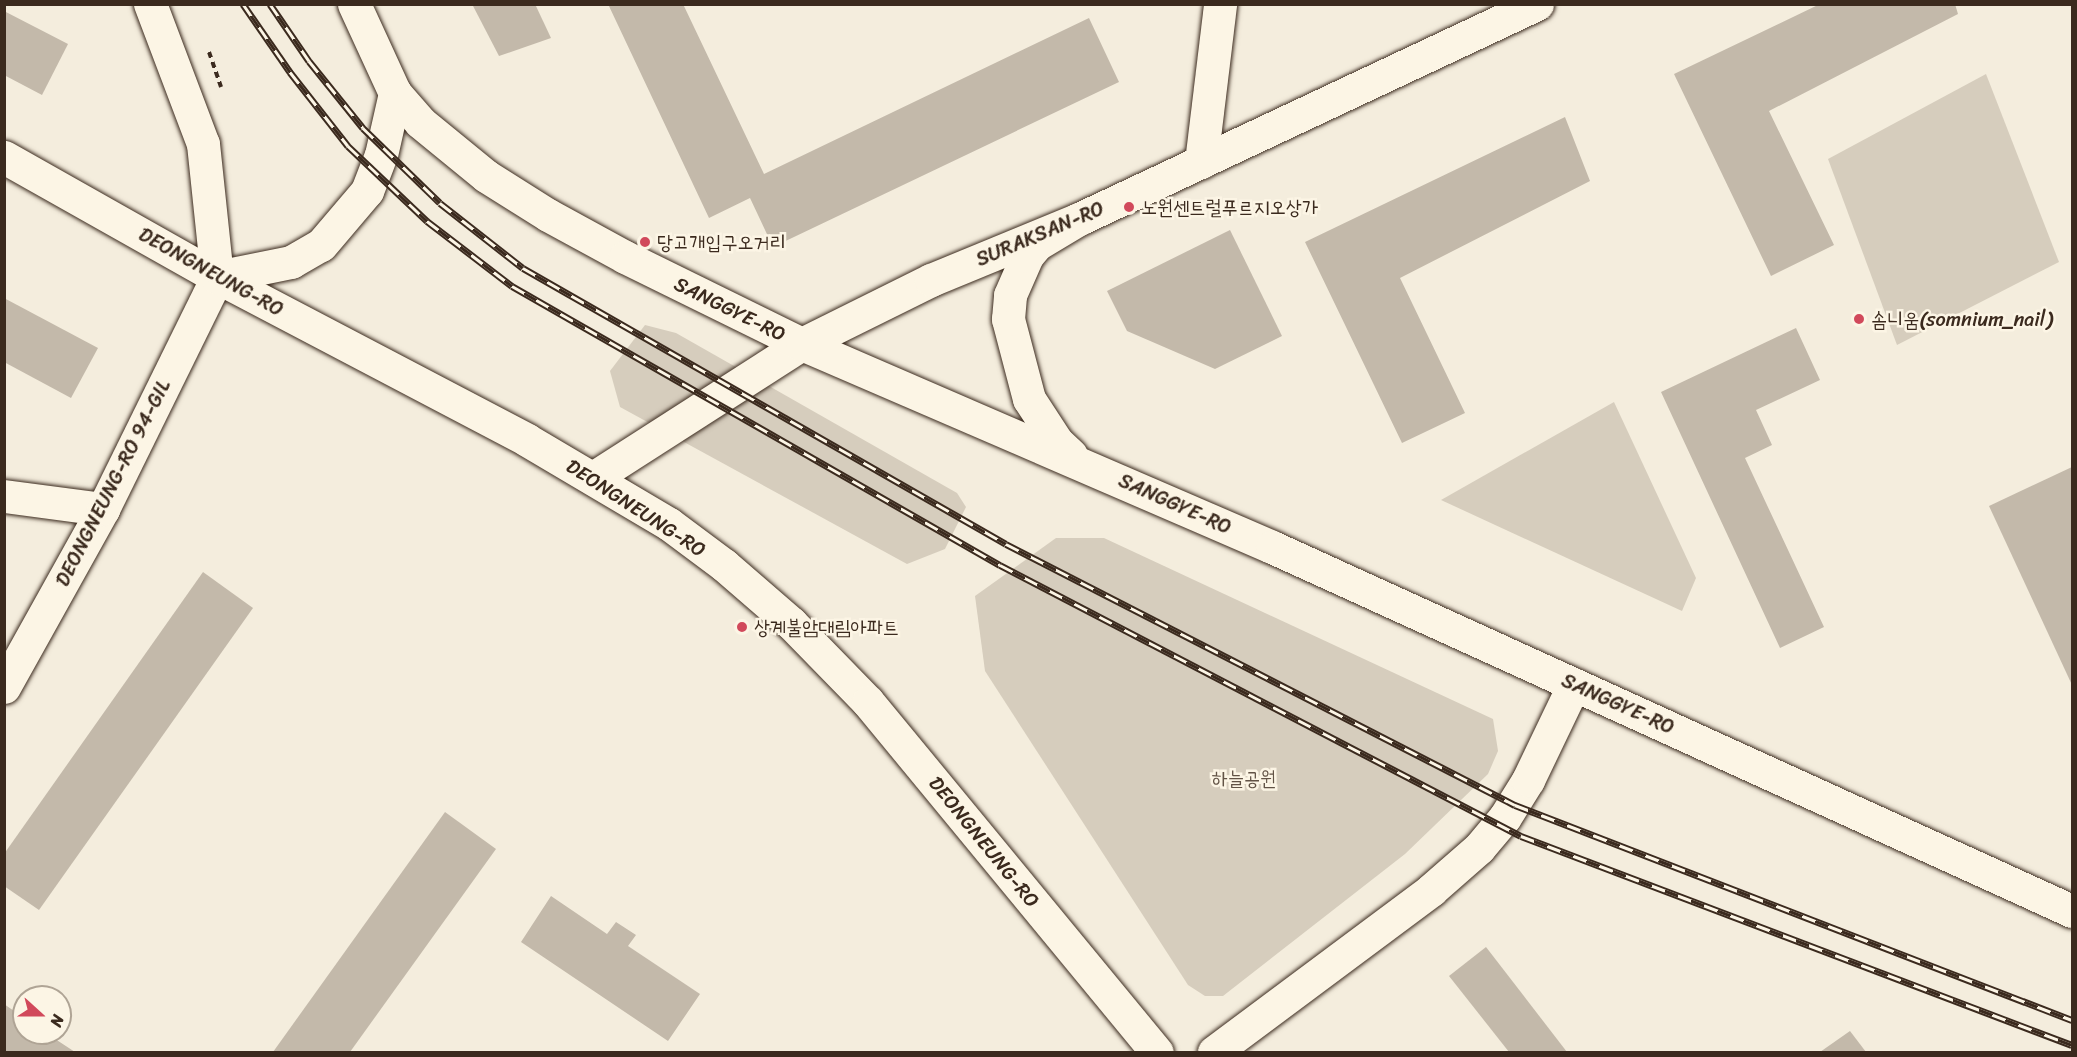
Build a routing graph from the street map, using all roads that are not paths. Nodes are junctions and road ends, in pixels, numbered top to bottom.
1 (150, 4) edge
2 (354, 4) edge
3 (1220, 4) edge
4 (1537, 4) edge
5 (395, 93) junction
6 (4, 158) edge
7 (1201, 162) junction
8 (1079, 219) junction
9 (217, 277) junction
10 (802, 344) junction
11 (1080, 462) junction
12 (593, 478) junction
13 (4, 496) edge
14 (103, 509) junction
15 (1574, 684) junction
16 (4, 687) edge
17 (2066, 910) edge
18 (1157, 1053) edge
19 (1214, 1053) edge

1 - 9 main road
2 - 5 main road, SANGGYE-RO
3 - 7 main road
4 - 7 main road, SURAKSAN-RO
5 - 9 main road
5 - 10 main road, SANGGYE-RO
6 - 9 main road, DEONGNEUNG-RO
7 - 8 main road, SURAKSAN-RO
8 - 10 main road, SURAKSAN-RO
8 - 11 main road
9 - 12 main road, DEONGNEUNG-RO
9 - 14 main road, DEONGNEUNG-RO 94-GIL
10 - 11 main road, SANGGYE-RO
10 - 12 main road, SURAKSAN-RO
11 - 15 main road, SANGGYE-RO
12 - 18 main road, DEONGNEUNG-RO
13 - 14 main road
14 - 16 main road, DEONGNEUNG-RO 94-GIL
15 - 17 main road, SANGGYE-RO
15 - 19 main road

